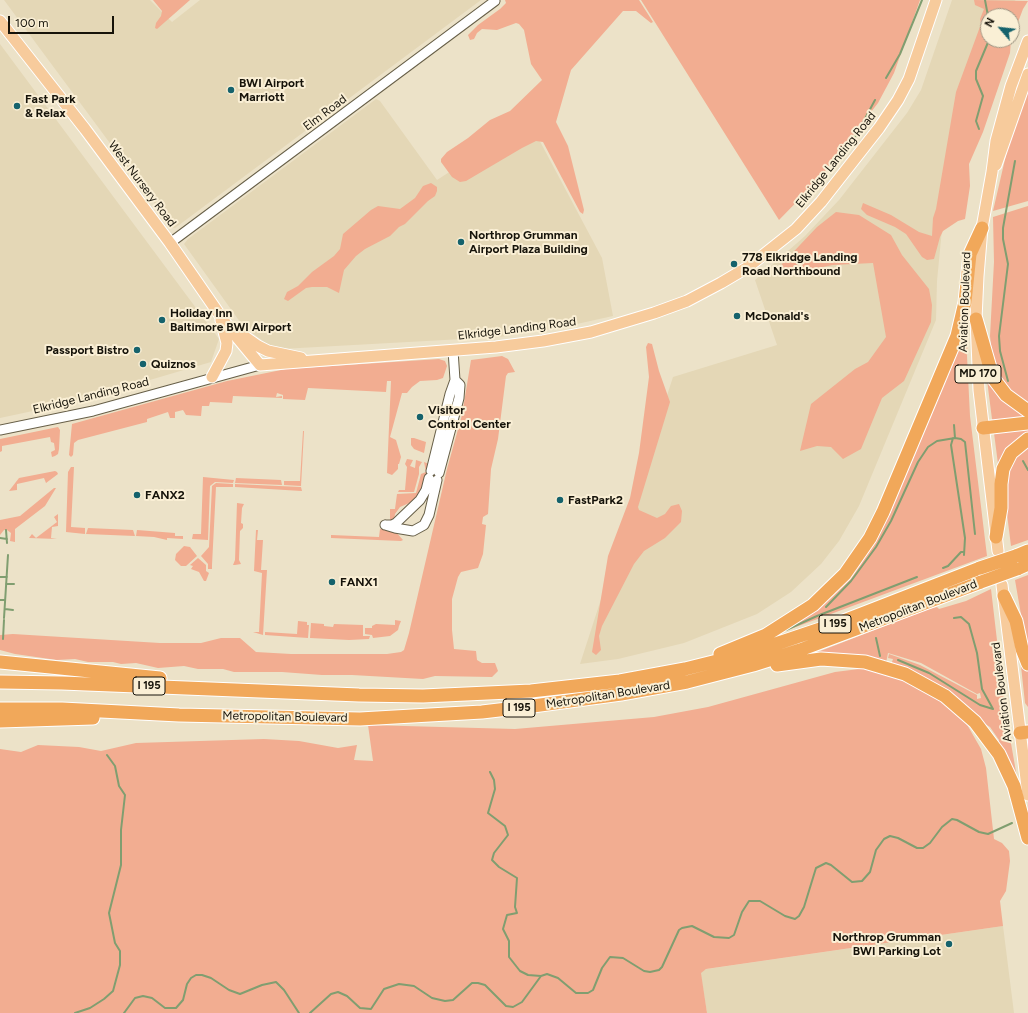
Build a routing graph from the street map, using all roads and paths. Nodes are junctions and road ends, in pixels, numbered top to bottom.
1 (936, 0) edge
2 (495, 1) dead end
3 (0, 21) edge
4 (1028, 41) edge
5 (1028, 74) edge
6 (992, 172) junction
7 (982, 228) junction
8 (170, 243) junction
9 (219, 313) junction
10 (976, 319) junction
11 (226, 324) junction
12 (453, 350) junction
13 (311, 360) junction
14 (260, 365) junction
15 (212, 377) junction
16 (1028, 411) edge
17 (1028, 423) edge
18 (983, 428) junction
19 (0, 430) edge
20 (1028, 439) edge
21 (434, 476) junction
22 (996, 537) junction
23 (998, 551) dead end
24 (1022, 560) edge
25 (1003, 591) joint
26 (0, 662) edge
27 (1028, 664) edge
28 (685, 669) junction
29 (718, 674) junction
30 (0, 682) edge
31 (297, 692) junction
32 (0, 709) edge
33 (179, 715) junction
34 (0, 721) edge
35 (1024, 732) edge
36 (1028, 795) edge
37 (1028, 838) edge

1 - 12 main road, Elkridge Landing Road
2 - 8 street, Elm Road
3 - 8 main road, West Nursery Road
4 - 6 main road, Aviation Boulevard / MD 170
5 - 6 main road, Aviation Boulevard / MD 170
6 - 7 main road, Aviation Boulevard / MD 170
7 - 10 main road, Aviation Boulevard / MD 170
7 - 28 highway
8 - 9 main road, West Nursery Road
9 - 11 main road, West Nursery Road
9 - 15 main road
10 - 16 highway
10 - 18 main road, Aviation Boulevard / MD 170
11 - 13 main road
11 - 14 main road, West Nursery Road
12 - 13 main road, Elkridge Landing Road
12 - 21 street
13 - 14 main road, Elkridge Landing Road
14 - 15 street, Elkridge Landing Road
15 - 19 street, Elkridge Landing Road
17 - 18 highway
18 - 22 main road, Aviation Boulevard / MD 170
20 - 22 highway
21 - 21 street
22 - 23 main road, Aviation Boulevard / MD 170
24 - 28 highway, Metropolitan Boulevard / I 195, bridge
24 - 29 highway, Metropolitan Boulevard / I 195, bridge
25 - 27 highway
25 - 35 main road, Aviation Boulevard
26 - 31 highway
28 - 31 highway, Metropolitan Boulevard / I 195
29 - 33 highway, Metropolitan Boulevard / I 195
29 - 37 highway
30 - 31 highway, Metropolitan Boulevard / I 195
32 - 33 highway, Metropolitan Boulevard / I 195
33 - 34 highway
35 - 36 main road, Aviation Boulevard

